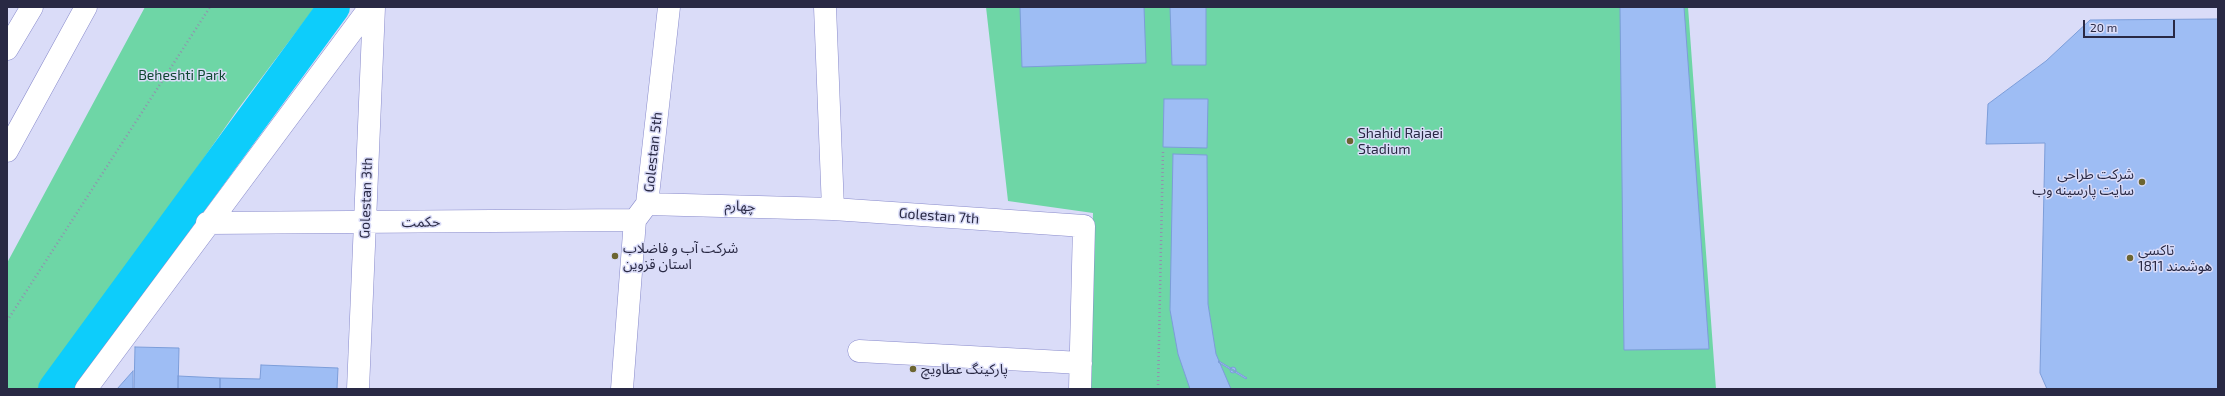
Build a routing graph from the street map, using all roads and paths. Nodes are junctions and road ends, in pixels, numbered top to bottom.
1 (32, 7) edge
2 (86, 7) edge
3 (210, 7) edge
4 (370, 7) edge
5 (374, 7) edge
6 (669, 7) edge
7 (825, 7) edge
8 (7, 49) edge
9 (1163, 150) dead end
10 (7, 151) edge
11 (833, 209) junction
12 (641, 212) junction
13 (208, 223) junction
14 (365, 223) junction
15 (7, 321) edge
16 (859, 351) dead end
17 (1081, 363) junction
18 (86, 389) edge
19 (358, 389) edge
20 (622, 389) edge
21 (1080, 389) edge
22 (1158, 389) edge

1 - 8 street
2 - 10 street
3 - 15 path
4 - 13 street
5 - 14 street, Golestan 3th
6 - 12 street, Golestan 5th
7 - 11 street
9 - 22 path
11 - 12 street, چهارم
11 - 17 street, Golestan 7th
12 - 14 street, حکمت
12 - 20 street, Golestan 5th
13 - 14 street, حکمت
13 - 18 street
14 - 19 street, Golestan 3th
16 - 17 street
17 - 21 street, Golestan 7th

